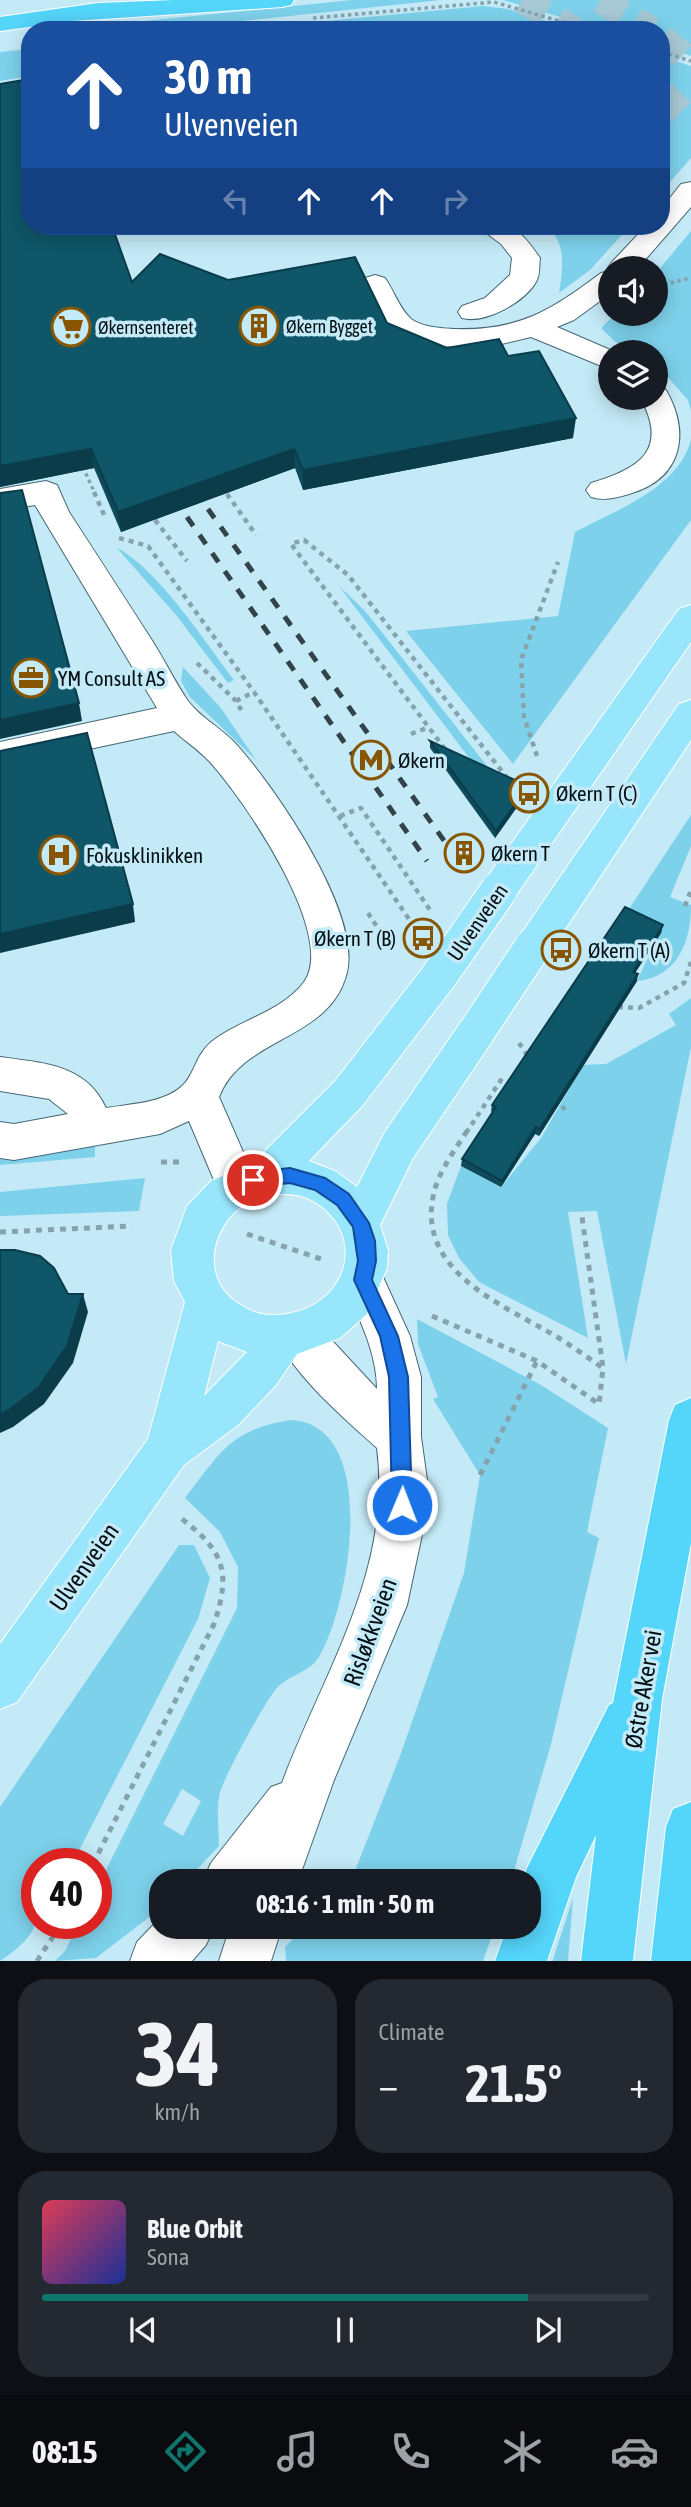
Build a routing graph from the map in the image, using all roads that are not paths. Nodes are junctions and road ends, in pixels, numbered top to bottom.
1 (157, 0) edge
2 (282, 0) edge
3 (75, 14) junction
4 (21, 21) edge
5 (22, 21) edge
6 (0, 24) edge
7 (691, 190) edge
8 (670, 214) edge
9 (506, 235) edge
10 (652, 235) edge
11 (633, 256) edge
12 (375, 284) dead end
13 (598, 289) edge
14 (471, 312) dead end
15 (531, 327) junction
16 (598, 355) edge
17 (663, 410) edge
18 (602, 491) dead end
19 (0, 500) edge
20 (54, 513) junction
21 (0, 522) edge
22 (691, 617) edge
23 (691, 713) edge
24 (181, 716) junction
25 (0, 755) edge
26 (0, 1074) edge
27 (199, 1097) junction
28 (93, 1128) junction
29 (0, 1140) edge
30 (252, 1181) junction
31 (360, 1223) junction
32 (347, 1271) junction
33 (206, 1303) junction
34 (291, 1336) junction
35 (691, 1420) edge
36 (398, 1437) junction
37 (168, 1450) junction
38 (0, 1685) edge
39 (638, 1699) junction
40 (309, 1778) junction
41 (691, 1827) edge
42 (238, 1869) edge
43 (276, 1869) edge
44 (177, 1939) edge
45 (252, 1939) edge
46 (156, 1961) edge
47 (245, 1961) edge
48 (521, 1961) edge
49 (607, 1961) edge
50 (677, 1961) edge

1 - 3 highway
2 - 3 highway
3 - 5 highway
4 - 6 highway
7 - 8 street
9 - 14 street
10 - 11 street
12 - 15 street
13 - 15 street
15 - 16 street
17 - 18 street
19 - 20 street
20 - 21 street
20 - 24 street
22 - 30 main road, Ulvenveien, bridge
23 - 31 main road, bridge
24 - 25 street
24 - 27 street
26 - 28 street
27 - 28 street
27 - 30 street
28 - 29 street
30 - 31 main road, Ulvenveien
30 - 33 main road, Ulvenveien
31 - 32 main road, Ulvenveien
32 - 34 main road, Ulvenveien
32 - 36 street, Risløkkveien
33 - 34 main road, Ulvenveien
33 - 37 main road, Ulvenveien
34 - 36 street
34 - 37 main road, Ulvenveien
35 - 39 highway, Østre Aker vei
36 - 40 street, Risløkkveien
37 - 38 main road, Ulvenveien
39 - 48 highway
39 - 49 highway, Østre Aker vei
40 - 42 street, Risløkkveien
40 - 43 street, Risløkkveien
41 - 50 highway
44 - 46 street
45 - 47 street

